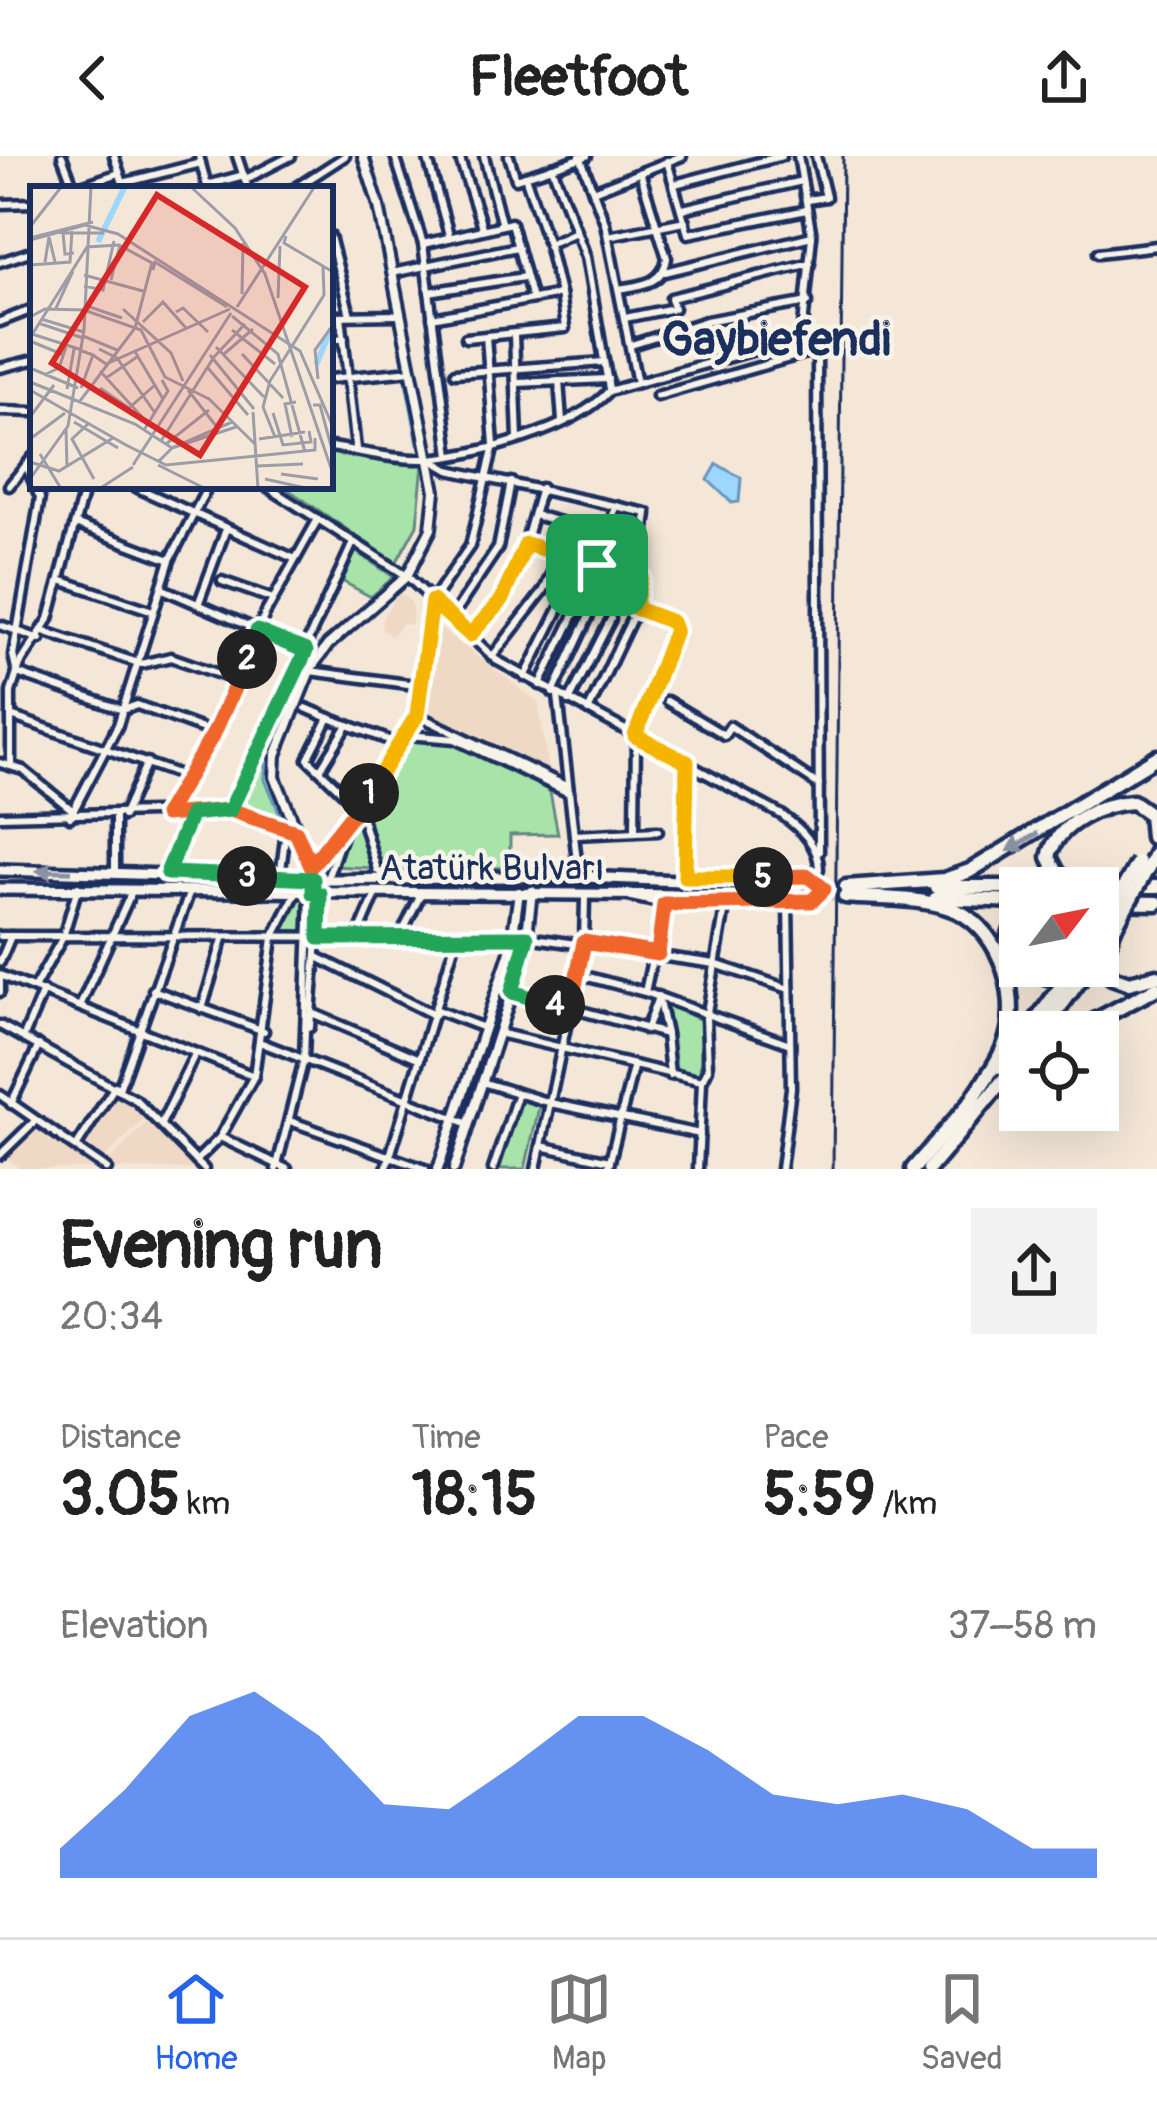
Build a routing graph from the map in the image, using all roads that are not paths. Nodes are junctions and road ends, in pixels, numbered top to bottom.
1 (62, 156) edge
2 (114, 156) edge
3 (236, 156) edge
4 (291, 156) edge
5 (345, 156) edge
6 (363, 156) edge
7 (395, 156) edge
8 (427, 156) edge
9 (459, 156) edge
10 (484, 156) edge
11 (509, 156) edge
12 (682, 156) edge
13 (782, 156) edge
14 (798, 156) edge
15 (816, 156) edge
16 (582, 157) edge
17 (200, 160) edge
18 (668, 161) junction
19 (552, 167) junction
20 (640, 172) junction
21 (118, 173) junction
22 (314, 176) junction
23 (525, 176) junction
24 (246, 181) edge
25 (802, 181) junction
26 (675, 184) junction
27 (72, 186) edge
28 (81, 186) edge
29 (124, 186) edge
30 (214, 186) edge
31 (299, 186) edge
32 (316, 186) edge
33 (593, 191) junction
34 (30, 203) edge
35 (0, 204) edge
36 (807, 205) junction
37 (682, 210) junction
38 (685, 221) junction
39 (501, 223) junction
40 (482, 227) junction
41 (659, 227) junction
42 (577, 231) junction
43 (449, 236) junction
44 (608, 236) junction
45 (812, 236) junction
46 (423, 244) junction
47 (548, 244) junction
48 (1157, 246) edge
49 (517, 247) junction
50 (30, 251) edge
51 (333, 251) edge
52 (1098, 253) dead end
53 (0, 262) edge
54 (811, 263) junction
55 (426, 266) junction
56 (665, 272) junction
57 (392, 273) junction
58 (341, 277) junction
59 (524, 277) junction
60 (333, 279) edge
61 (619, 290) junction
62 (429, 292) junction
63 (560, 295) junction
64 (532, 300) junction
65 (808, 302) junction
66 (30, 310) edge
67 (346, 315) junction
68 (400, 315) junction
69 (333, 316) edge
70 (432, 318) junction
71 (625, 318) junction
72 (0, 322) edge
73 (513, 333) junction
74 (485, 336) junction
75 (344, 338) junction
76 (466, 338) dead end
77 (333, 340) edge
78 (630, 345) junction
79 (30, 361) edge
80 (604, 362) junction
81 (0, 368) edge
82 (487, 370) junction
83 (411, 371) junction
84 (516, 371) junction
85 (455, 373) dead end
86 (347, 377) junction
87 (333, 379) edge
88 (608, 379) junction
89 (559, 381) junction
90 (517, 383) junction
91 (638, 383) junction
92 (609, 391) junction
93 (657, 396) dead end
94 (0, 411) edge
95 (30, 412) edge
96 (562, 422) junction
97 (518, 439) junction
98 (494, 445) junction
99 (333, 446) edge
100 (356, 450) junction
101 (450, 455) junction
102 (430, 459) junction
103 (30, 464) edge
104 (28, 469) junction
105 (30, 474) edge
106 (486, 476) junction
107 (511, 482) junction
108 (9, 486) dead end
109 (541, 488) junction
110 (36, 489) edge
111 (84, 489) edge
112 (140, 489) edge
113 (206, 489) edge
114 (271, 489) edge
115 (616, 506) junction
116 (191, 512) junction
117 (533, 515) junction
118 (318, 519) junction
119 (75, 524) junction
120 (226, 529) junction
121 (607, 536) junction
122 (353, 544) junction
123 (526, 544) junction
124 (644, 545) junction
125 (560, 554) junction
126 (293, 558) junction
127 (170, 560) junction
128 (597, 565) junction
129 (611, 569) junction
130 (407, 576) junction
131 (641, 576) junction
132 (60, 580) junction
133 (222, 581) dead end
134 (163, 589) junction
135 (273, 599) junction
136 (432, 601) junction
137 (199, 602) junction
138 (561, 604) dead end
139 (635, 608) junction
140 (577, 609) dead end
141 (154, 612) junction
142 (451, 619) junction
143 (611, 619) dead end
144 (0, 625) edge
145 (19, 630) junction
146 (257, 631) junction
147 (42, 635) junction
148 (470, 635) junction
149 (306, 651) junction
150 (492, 657) junction
151 (141, 664) junction
152 (310, 671) junction
153 (17, 673) junction
154 (525, 677) junction
155 (239, 682) junction
156 (423, 686) junction
157 (540, 686) junction
158 (555, 694) junction
159 (569, 701) junction
160 (667, 701) dead end
161 (306, 708) dead end
162 (123, 710) junction
163 (588, 711) junction
164 (417, 715) junction
165 (11, 716) junction
166 (329, 718) junction
167 (348, 725) junction
168 (214, 733) junction
169 (408, 736) junction
170 (635, 736) junction
171 (402, 745) junction
172 (106, 748) junction
173 (1157, 757) edge
174 (147, 762) junction
175 (687, 762) junction
176 (0, 763) edge
177 (11, 763) junction
178 (320, 770) junction
179 (187, 777) junction
180 (819, 785) junction
181 (569, 790) junction
182 (359, 808) junction
183 (230, 810) junction
184 (71, 813) junction
185 (191, 814) junction
186 (165, 815) junction
187 (0, 816) edge
188 (119, 816) junction
189 (349, 821) junction
190 (291, 831) junction
191 (658, 831) dead end
192 (635, 832) junction
193 (574, 835) junction
194 (1152, 849) edge
195 (819, 856) junction
196 (577, 860) junction
197 (311, 866) junction
198 (1054, 867) edge
199 (819, 869) dead end
200 (0, 870) edge
201 (115, 872) junction
202 (167, 873) junction
203 (519, 875) junction
204 (559, 876) junction
205 (685, 877) junction
206 (280, 878) junction
207 (313, 879) junction
208 (326, 879) junction
209 (596, 879) junction
210 (391, 880) junction
211 (621, 883) junction
212 (79, 886) junction
213 (1119, 887) edge
214 (1157, 887) edge
215 (134, 888) junction
216 (999, 888) edge
217 (0, 889) edge
218 (423, 890) junction
219 (519, 890) junction
220 (532, 890) junction
221 (190, 891) junction
222 (846, 891) junction
223 (296, 892) junction
224 (316, 894) junction
225 (376, 894) junction
226 (624, 895) junction
227 (585, 896) junction
228 (999, 900) edge
229 (726, 902) junction
230 (788, 902) junction
231 (1119, 902) edge
232 (1157, 903) edge
233 (664, 904) junction
234 (1119, 904) edge
235 (0, 936) edge
236 (11, 936) junction
237 (63, 937) junction
238 (315, 937) junction
239 (400, 937) junction
240 (527, 937) junction
241 (113, 938) junction
242 (170, 938) junction
243 (273, 938) junction
244 (357, 938) junction
245 (223, 939) junction
246 (456, 940) junction
247 (512, 940) junction
248 (584, 942) junction
249 (658, 954) junction
250 (317, 957) junction
251 (0, 962) edge
252 (715, 964) junction
253 (577, 974) junction
254 (0, 976) edge
255 (1157, 976) edge
256 (1119, 979) edge
257 (34, 988) junction
258 (1157, 988) edge
259 (789, 989) junction
260 (153, 990) junction
261 (0, 992) edge
262 (44, 992) junction
263 (512, 992) junction
264 (645, 992) junction
265 (658, 996) junction
266 (80, 1006) junction
267 (202, 1009) junction
268 (570, 1010) junction
269 (1114, 1011) edge
270 (314, 1014) junction
271 (434, 1015) junction
272 (706, 1018) junction
273 (0, 1025) edge
274 (484, 1028) junction
275 (646, 1030) junction
276 (264, 1031) junction
277 (139, 1033) junction
278 (498, 1033) junction
279 (666, 1034) junction
280 (24, 1036) junction
281 (262, 1043) junction
282 (790, 1044) junction
283 (39, 1045) junction
284 (305, 1045) junction
285 (561, 1049) junction
286 (195, 1054) junction
287 (304, 1059) junction
288 (420, 1059) junction
289 (634, 1067) junction
290 (999, 1068) edge
291 (670, 1075) junction
292 (254, 1076) junction
293 (702, 1081) junction
294 (482, 1082) junction
295 (999, 1087) edge
296 (117, 1088) junction
297 (999, 1090) edge
298 (518, 1093) junction
299 (0, 1095) edge
300 (991, 1097) junction
301 (408, 1102) junction
302 (11, 1103) junction
303 (550, 1103) junction
304 (970, 1103) junction
305 (621, 1118) junction
306 (454, 1120) junction
307 (35, 1121) junction
308 (290, 1121) junction
309 (161, 1124) junction
310 (469, 1124) junction
311 (700, 1134) junction
312 (220, 1137) junction
313 (78, 1144) junction
314 (541, 1146) junction
315 (2, 1151) edge
316 (390, 1157) junction
317 (196, 1161) junction
318 (609, 1165) edge
319 (277, 1167) edge
320 (107, 1169) edge
321 (204, 1169) edge
322 (287, 1169) edge
323 (386, 1169) edge
324 (424, 1169) edge
325 (438, 1169) edge
326 (454, 1169) edge
327 (494, 1169) edge
328 (536, 1169) edge
329 (698, 1169) edge
330 (781, 1169) edge
331 (914, 1169) edge
332 (929, 1169) edge

1 - 27 street
2 - 21 street
3 - 24 street
4 - 24 street
5 - 22 street
6 - 57 street
7 - 46 street
8 - 43 street
9 - 40 street
10 - 39 street
11 - 23 street
12 - 18 street
13 - 26 street
14 - 25 street
15 - 36 street
16 - 19 street
16 - 33 street
17 - 29 street
18 - 20 street
18 - 26 street
19 - 23 street
19 - 42 street
20 - 33 street
20 - 41 street
21 - 28 street
21 - 29 street
22 - 31 street
22 - 32 street
23 - 47 street
24 - 30 street
25 - 36 street
25 - 37 street
26 - 37 street
33 - 44 street
34 - 35 street
36 - 38 street
36 - 45 street
37 - 38 street
38 - 41 street
39 - 40 street
39 - 49 street
40 - 43 street
41 - 44 street
41 - 56 street
42 - 47 street
42 - 80 street
43 - 46 street
44 - 61 street
45 - 54 street
45 - 56 street
46 - 55 street
47 - 63 street
48 - 52 street
49 - 55 street
49 - 59 street
50 - 53 street
51 - 58 street
54 - 65 street
54 - 71 street
55 - 57 street
55 - 62 street
56 - 61 street
57 - 68 street
58 - 60 street
58 - 67 street
59 - 62 street
59 - 64 street
61 - 71 street
62 - 70 street
63 - 64 street
63 - 73 street
64 - 70 street
65 - 78 street
65 - 91 street
66 - 72 street
67 - 68 street
67 - 69 street
67 - 75 street
68 - 83 street
70 - 101 street
71 - 78 street
73 - 74 street
73 - 84 street
74 - 76 street
74 - 82 street
75 - 77 street
75 - 86 street
78 - 91 street
79 - 81 street
80 - 84 street
80 - 88 street
82 - 84 street
82 - 85 street
82 - 98 street
83 - 86 street
83 - 102 street
84 - 90 street
86 - 87 street
86 - 100 street
88 - 89 street
88 - 92 street
89 - 90 street
89 - 96 street
90 - 97 street
91 - 92 street
92 - 96 street
93 - 180 street
94 - 95 street
96 - 97 street
97 - 98 street
98 - 101 street
98 - 106 street
99 - 100 street
100 - 102 street
101 - 102 street
102 - 106 street
102 - 130 street
103 - 104 street
104 - 105 street
104 - 108 street
106 - 107 street
106 - 136 street
107 - 109 street
107 - 142 street
109 - 115 street
109 - 117 street
110 - 145 street
111 - 119 street
112 - 116 street
113 - 116 street
114 - 118 street
115 - 121 street
115 - 124 street
116 - 120 street
116 - 127 street
117 - 121 street
117 - 123 street
118 - 122 street
118 - 126 street
119 - 127 street
119 - 132 street
120 - 126 street
120 - 137 street
121 - 124 street
121 - 128 street
122 - 130 street
122 - 149 street
123 - 125 street
123 - 148 street
124 - 131 street
125 - 128 street
125 - 150 street
126 - 135 street
127 - 134 street
128 - 129 street
129 - 131 street
129 - 158 street
130 - 136 street
130 - 152 street
131 - 139 street
132 - 141 street
132 - 147 street
133 - 135 street
134 - 137 street
134 - 141 street
135 - 146 street
136 - 142 street
136 - 156 street
137 - 146 street
138 - 154 street
139 - 163 street
139 - 170 street
140 - 157 street
141 - 151 street
142 - 148 street
143 - 159 street
144 - 145 street
145 - 147 street
145 - 153 street
146 - 149 street
146 - 155 street
147 - 151 street
147 - 153 street
148 - 150 street
149 - 183 street
150 - 154 street
151 - 155 street
151 - 162 street
152 - 156 street
152 - 190 street
153 - 162 street
153 - 165 street
154 - 157 street
155 - 168 street
156 - 164 street
157 - 158 street
158 - 159 street
158 - 181 street
159 - 163 street
160 - 180 street
161 - 166 street
162 - 168 street
162 - 172 street
163 - 170 street
164 - 169 street
164 - 181 street
165 - 172 street
165 - 177 street
166 - 167 street
166 - 178 street
167 - 171 street
167 - 178 street
168 - 179 street
169 - 171 street
169 - 181 street
170 - 175 street
170 - 192 street
171 - 182 street
172 - 174 street
172 - 184 street
173 -> 222 highway
174 - 179 street
174 - 188 street
175 - 195 street
175 - 205 street
176 - 177 street
177 - 184 street
178 - 182 street
179 - 186 street
180 - 195 street
181 - 193 street
182 - 189 street
182 - 210 street
183 - 185 street
183 - 190 street
184 - 187 street
184 - 188 street
185 - 186 street
185 - 202 street
186 - 188 street
188 - 201 street
189 - 197 street
189 - 208 street
190 - 197 street
190 - 206 street
191 - 192 street
192 - 193 street
193 - 196 street
194 - 198 highway
194 - 234 highway, bridge
195 - 199 street
196 - 204 street
196 - 209 street
197 - 207 street
201 -> 200 main road, Atatürk Bulvarı
201 - 202 main road, Atatürk Bulvarı
202 - 206 main road, Atatürk Bulvarı
203 - 204 main road, Atatürk Bulvarı
203 - 210 main road, Atatürk Bulvarı
203 - 219 main road
204 - 209 main road, Atatürk Bulvarı
205 - 211 street, Atatürk Bulvarı
205 - 230 street, Atatürk Bulvarı
206 - 207 main road, Atatürk Bulvarı
207 - 208 main road, Atatürk Bulvarı
207 - 224 street
208 - 210 main road, Atatürk Bulvarı
208 - 224 street
209 - 211 main road, Atatürk Bulvarı
211 - 226 main road, Atatürk Bulvarı
212 - 215 main road, Atatürk Bulvarı
212 - 217 main road, Atatürk Bulvarı
212 - 237 street
213 - 214 highway
215 - 221 main road, Atatürk Bulvarı
215 - 241 street
216 - 222 highway
218 - 219 main road, Atatürk Bulvarı
218 - 225 main road, Atatürk Bulvarı
218 - 239 street
219 - 220 main road, Atatürk Bulvarı
219 - 247 street
220 - 227 main road, Atatürk Bulvarı
220 - 240 street
221 - 223 main road, Atatürk Bulvarı
221 - 242 street
222 - 228 highway
222 - 304 highway
223 - 224 main road, Atatürk Bulvarı
223 - 243 street
224 - 225 main road, Atatürk Bulvarı
224 - 238 street
225 - 244 street
226 - 227 main road, Atatürk Bulvarı
226 - 233 street, Atatürk Bulvarı
227 - 248 street
229 - 230 street, Atatürk Bulvarı
229 - 233 street, Atatürk Bulvarı
229 - 252 street
230 - 259 street
231 - 232 highway
233 - 249 street
235 - 236 street
236 - 237 street
236 - 251 street
237 - 241 street
237 - 257 street
238 - 243 street
238 - 244 street
238 - 250 street
238 - 284 street
239 - 244 street
239 - 246 street
240 - 247 street
240 - 248 street
240 - 263 street
241 - 242 street
241 - 266 street
242 - 245 street
242 - 260 street
243 - 245 street
243 - 276 street
245 - 267 street
246 - 247 street
246 - 271 street
247 - 274 street
248 - 249 street
248 - 253 street
249 - 252 street
249 - 264 street
250 - 270 street
250 - 271 street
252 - 259 street
252 - 272 street
253 - 264 street
253 - 268 street
254 - 257 street
254 - 261 street
255 - 256 highway
257 - 262 street
258 - 269 highway
259 - 282 street
260 - 267 street
260 - 277 street
262 - 266 street
262 - 280 street
263 - 268 street
263 - 278 street
264 - 265 street
265 - 272 street
265 - 275 street
265 - 279 street
266 - 277 street
267 - 276 street
268 - 275 street
268 - 285 street
270 - 284 street
270 - 288 street
271 - 274 street
271 - 288 street
272 - 282 street
272 - 293 street
273 - 280 street
274 - 306 street
275 - 279 street
276 - 281 street
277 - 286 street
277 - 296 street
278 - 285 street
278 - 294 street
279 - 291 street
280 - 283 street
281 - 287 street
281 - 292 street
282 - 330 street
283 - 296 street
283 - 302 street
284 - 287 street
285 - 289 street
285 - 303 street
286 - 292 street
286 - 309 street
287 - 301 street
287 - 308 street
288 - 301 street
289 - 291 street
289 - 305 street
290 - 304 highway
291 - 293 street
292 - 312 street
293 - 311 street
294 - 298 street
294 - 310 street
295 - 300 highway
296 - 309 street
296 - 313 street
297 - 300 highway
298 - 303 street
298 - 327 street
299 - 302 street
300 - 332 highway
301 - 306 street
301 - 316 street
302 - 307 street
303 - 305 street
303 - 314 street
304 - 331 highway
305 - 311 street
305 - 318 street
306 - 310 street
306 - 325 street
307 - 313 street
307 - 315 street
308 - 316 street
308 - 319 street
309 - 317 street
310 - 326 street
311 - 329 street
312 - 317 street
312 - 319 street
313 - 320 street
314 - 318 street
314 - 328 street
316 - 323 street
316 - 324 street
317 - 321 street
319 - 322 street

